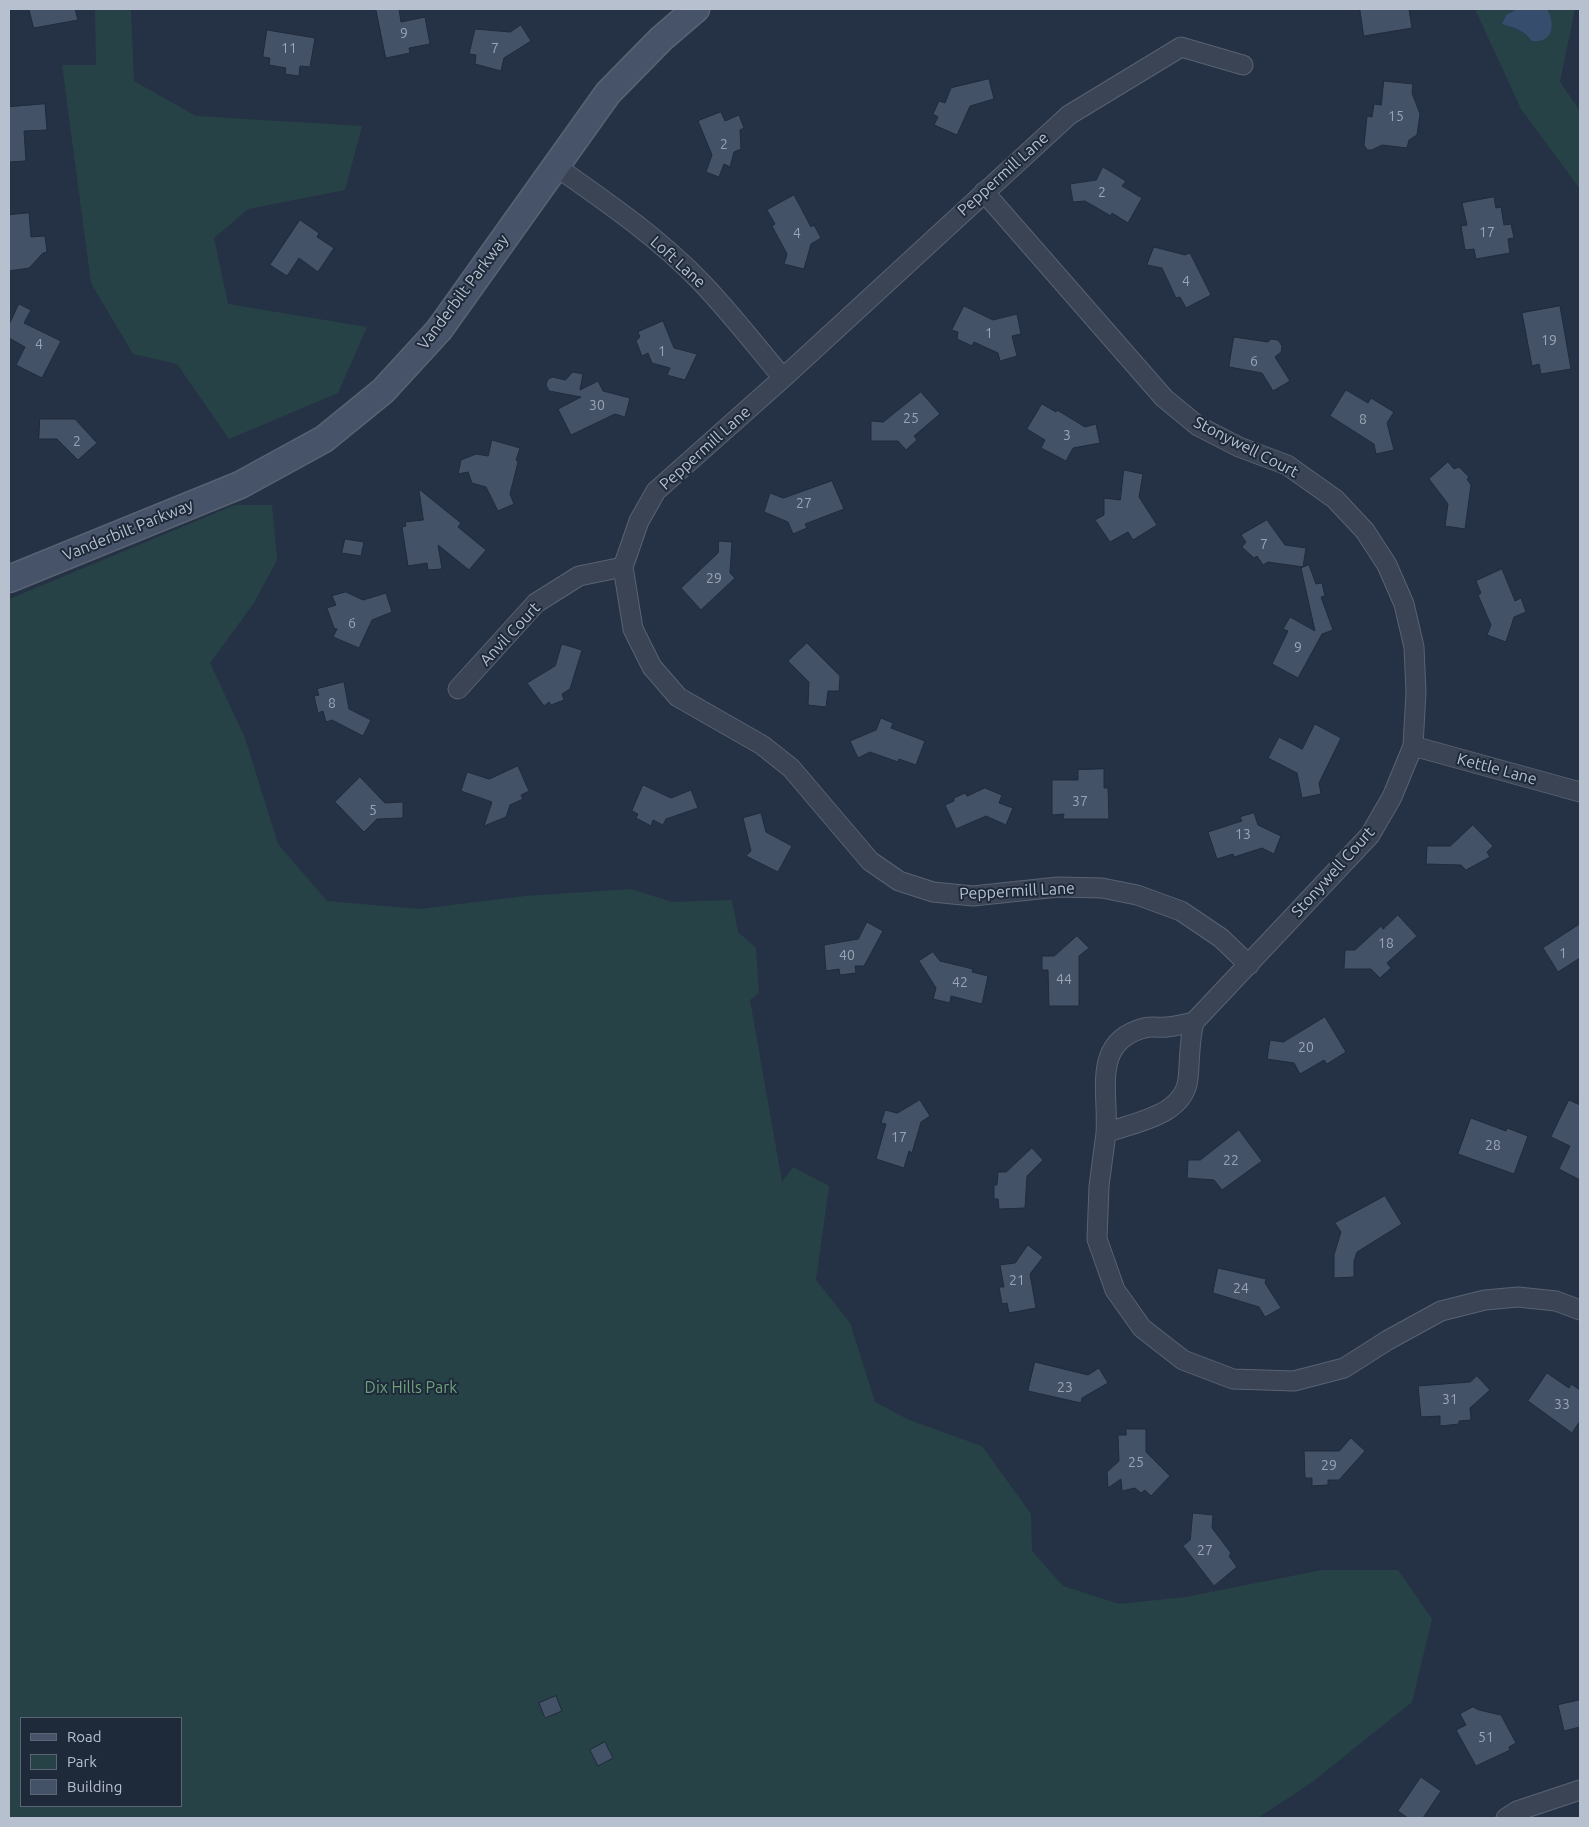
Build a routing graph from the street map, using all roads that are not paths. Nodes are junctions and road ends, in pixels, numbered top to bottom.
1 (696, 9) edge
2 (1243, 65) dead end
3 (554, 166) junction
4 (984, 192) junction
5 (783, 378) junction
6 (623, 567) junction
7 (11, 574) edge
8 (458, 689) dead end
9 (1413, 746) junction
10 (1580, 792) edge
11 (1249, 964) junction
12 (1194, 1022) junction
13 (1106, 1133) junction
14 (1580, 1310) edge
15 (1580, 1790) edge
16 (1506, 1818) edge

1 - 3 main road, Vanderbilt Parkway
2 - 4 street, Peppermill Lane
3 - 5 street, Loft Lane
3 - 7 main road, Vanderbilt Parkway
4 - 5 street, Peppermill Lane
4 - 9 street, Stonywell Court
5 - 6 street, Peppermill Lane
6 - 8 street, Anvil Court
6 - 11 street, Peppermill Lane
9 - 10 street, Kettle Lane
9 - 11 street, Stonywell Court
11 - 12 street, Stonywell Court
12 - 13 street
12 - 13 street
13 - 14 street
15 - 16 street

